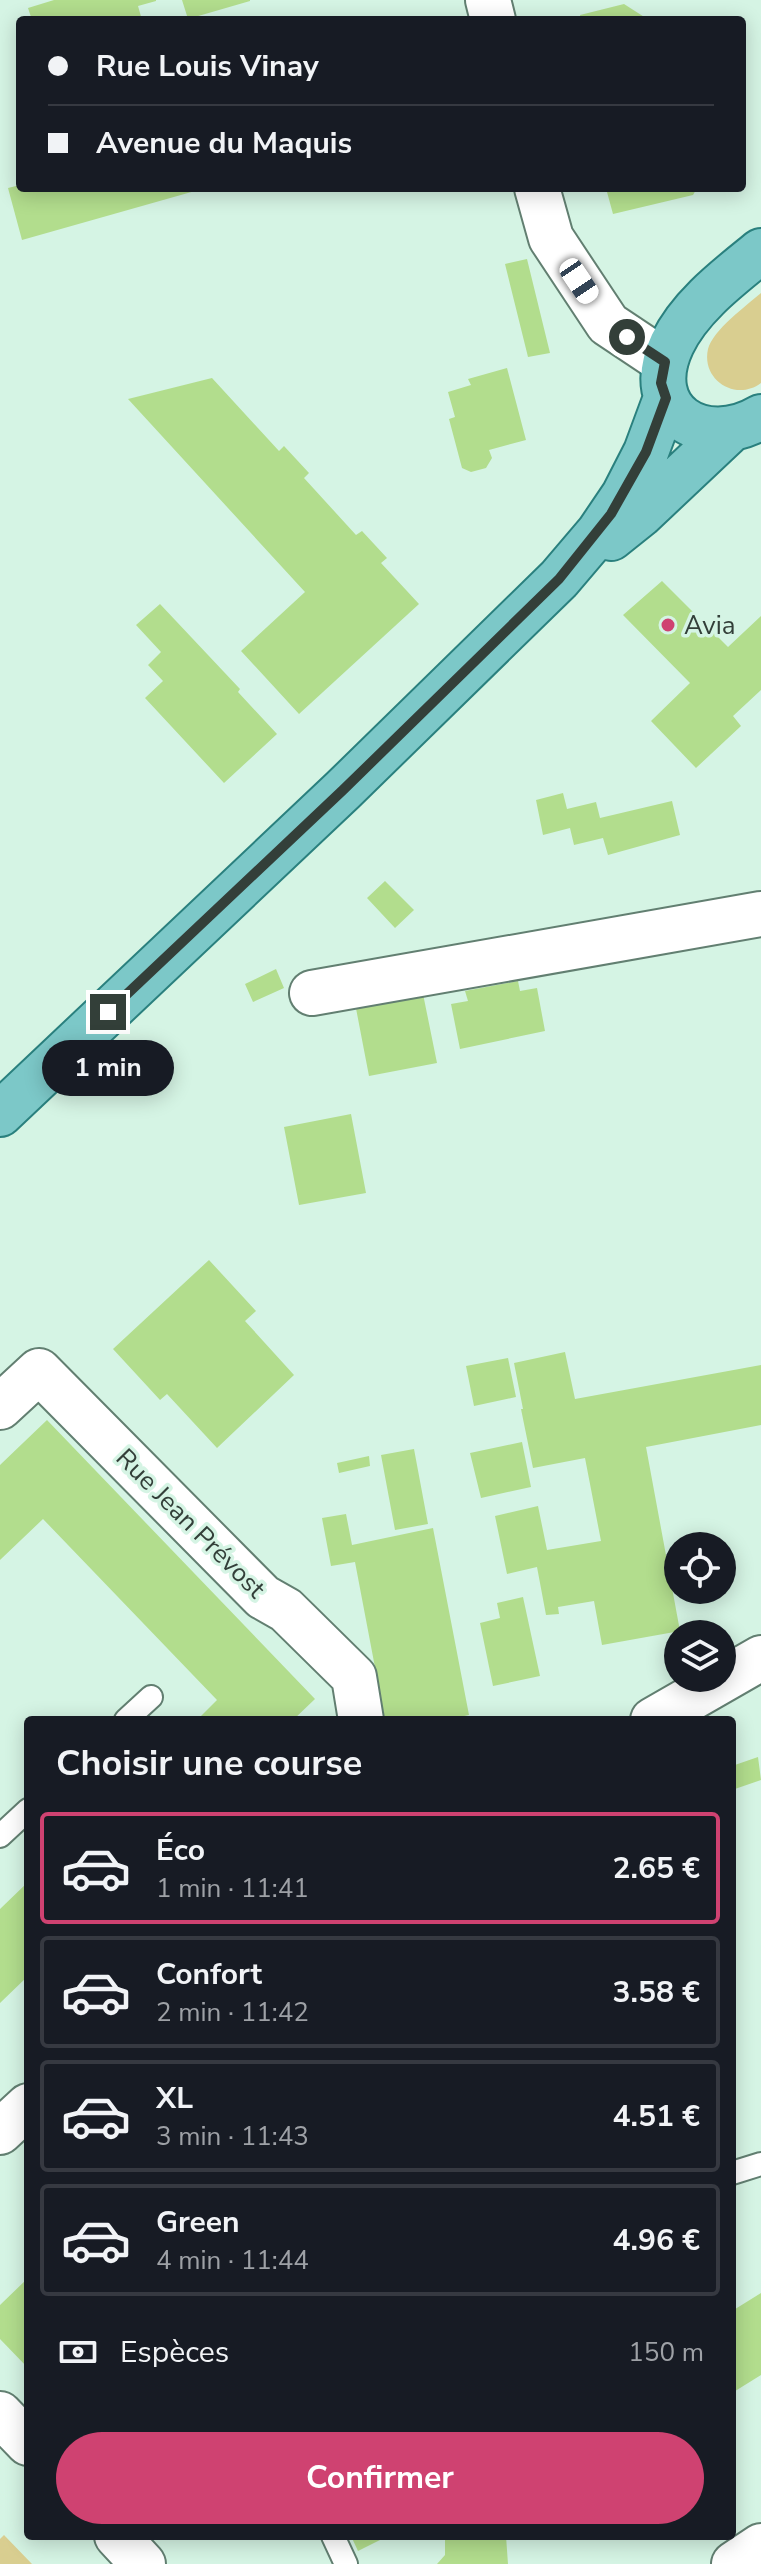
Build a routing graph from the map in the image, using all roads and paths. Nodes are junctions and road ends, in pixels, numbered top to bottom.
1 (538, 192) edge
2 (761, 251) edge
3 (665, 380) junction
4 (745, 424) edge
5 (559, 579) junction
6 (761, 914) edge
7 (312, 993) dead end
8 (0, 1114) edge
9 (0, 1407) edge
10 (761, 1658) edge
11 (151, 1697) dead end
12 (130, 1716) edge
13 (360, 1716) edge
14 (660, 1716) edge
15 (24, 1814) edge
16 (0, 1836) edge
17 (24, 2110) edge
18 (0, 2132) edge
19 (761, 2164) edge
20 (736, 2172) edge
21 (0, 2414) edge
22 (24, 2439) edge
23 (121, 2540) edge
24 (335, 2540) edge
25 (761, 2546) edge
26 (143, 2564) edge
27 (346, 2564) edge
28 (734, 2564) edge

1 - 3 street
2 - 3 main road
3 - 4 main road
3 - 5 main road
4 - 5 main road
5 - 8 main road
6 - 7 street
9 - 13 street, Rue Jean Prévost
10 - 14 street
11 - 12 lane
15 - 16 lane
17 - 18 street
19 - 20 lane
21 - 22 street
23 - 26 street
24 - 27 lane
25 - 28 street

